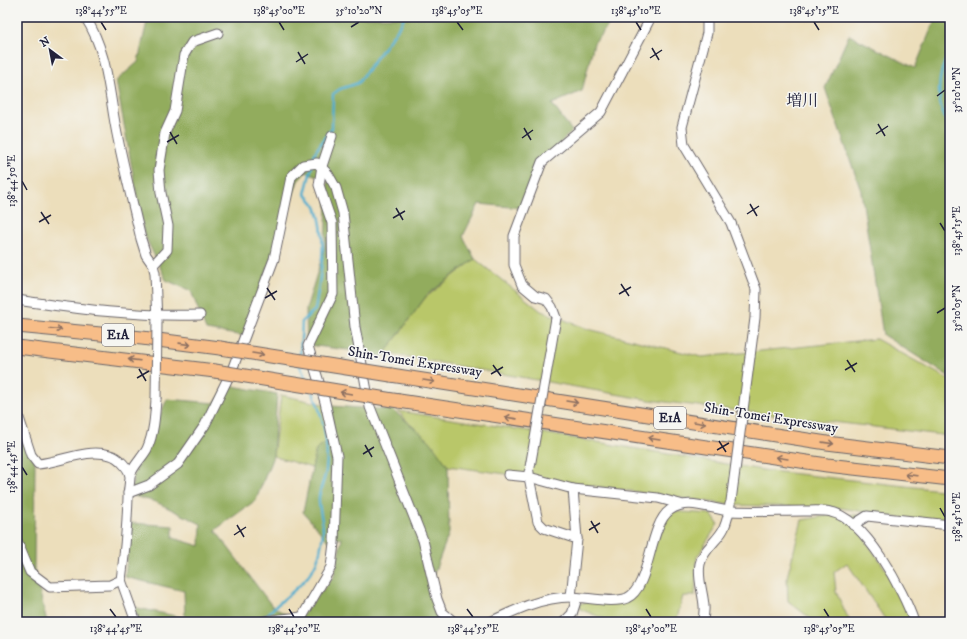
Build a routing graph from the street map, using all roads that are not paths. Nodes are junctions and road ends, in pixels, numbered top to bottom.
1 (84, 17) edge
2 (651, 17) edge
3 (707, 17) edge
4 (218, 33) dead end
5 (332, 136) dead end
6 (320, 164) junction
7 (153, 265) junction
8 (17, 300) edge
9 (200, 315) dead end
10 (157, 318) junction
11 (17, 326) edge
12 (17, 347) edge
13 (17, 412) edge
14 (950, 458) edge
15 (130, 475) junction
16 (508, 475) dead end
17 (529, 477) junction
18 (950, 479) edge
19 (573, 489) junction
20 (128, 493) junction
21 (680, 504) junction
22 (730, 506) junction
23 (853, 525) junction
24 (950, 525) edge
25 (577, 539) junction
26 (17, 541) edge
27 (121, 580) junction
28 (574, 598) junction
29 (136, 622) edge
30 (261, 622) edge
31 (454, 622) edge
32 (490, 622) edge
33 (564, 622) edge
34 (702, 622) edge
35 (914, 622) edge

1 - 7 street
2 - 17 street, bridge
3 - 22 street, bridge
4 - 7 street
5 - 6 street
6 - 20 street
6 - 30 street
6 - 31 street
7 - 10 street
8 - 10 street
9 - 10 street
10 - 15 street, bridge
11 -> 14 highway, Shin-Tomei Expressway / E1A, bridge
18 -> 12 highway, E1A, bridge
13 - 15 street
15 - 20 street
16 - 17 street
17 - 19 street
17 - 25 street
19 - 21 street
19 - 25 street
20 - 27 street
21 - 22 street
21 - 28 street
22 - 23 street
22 - 34 street
23 - 24 street
23 - 35 street
25 - 28 street
26 - 27 street
27 - 29 street
28 - 32 street
28 - 33 street

